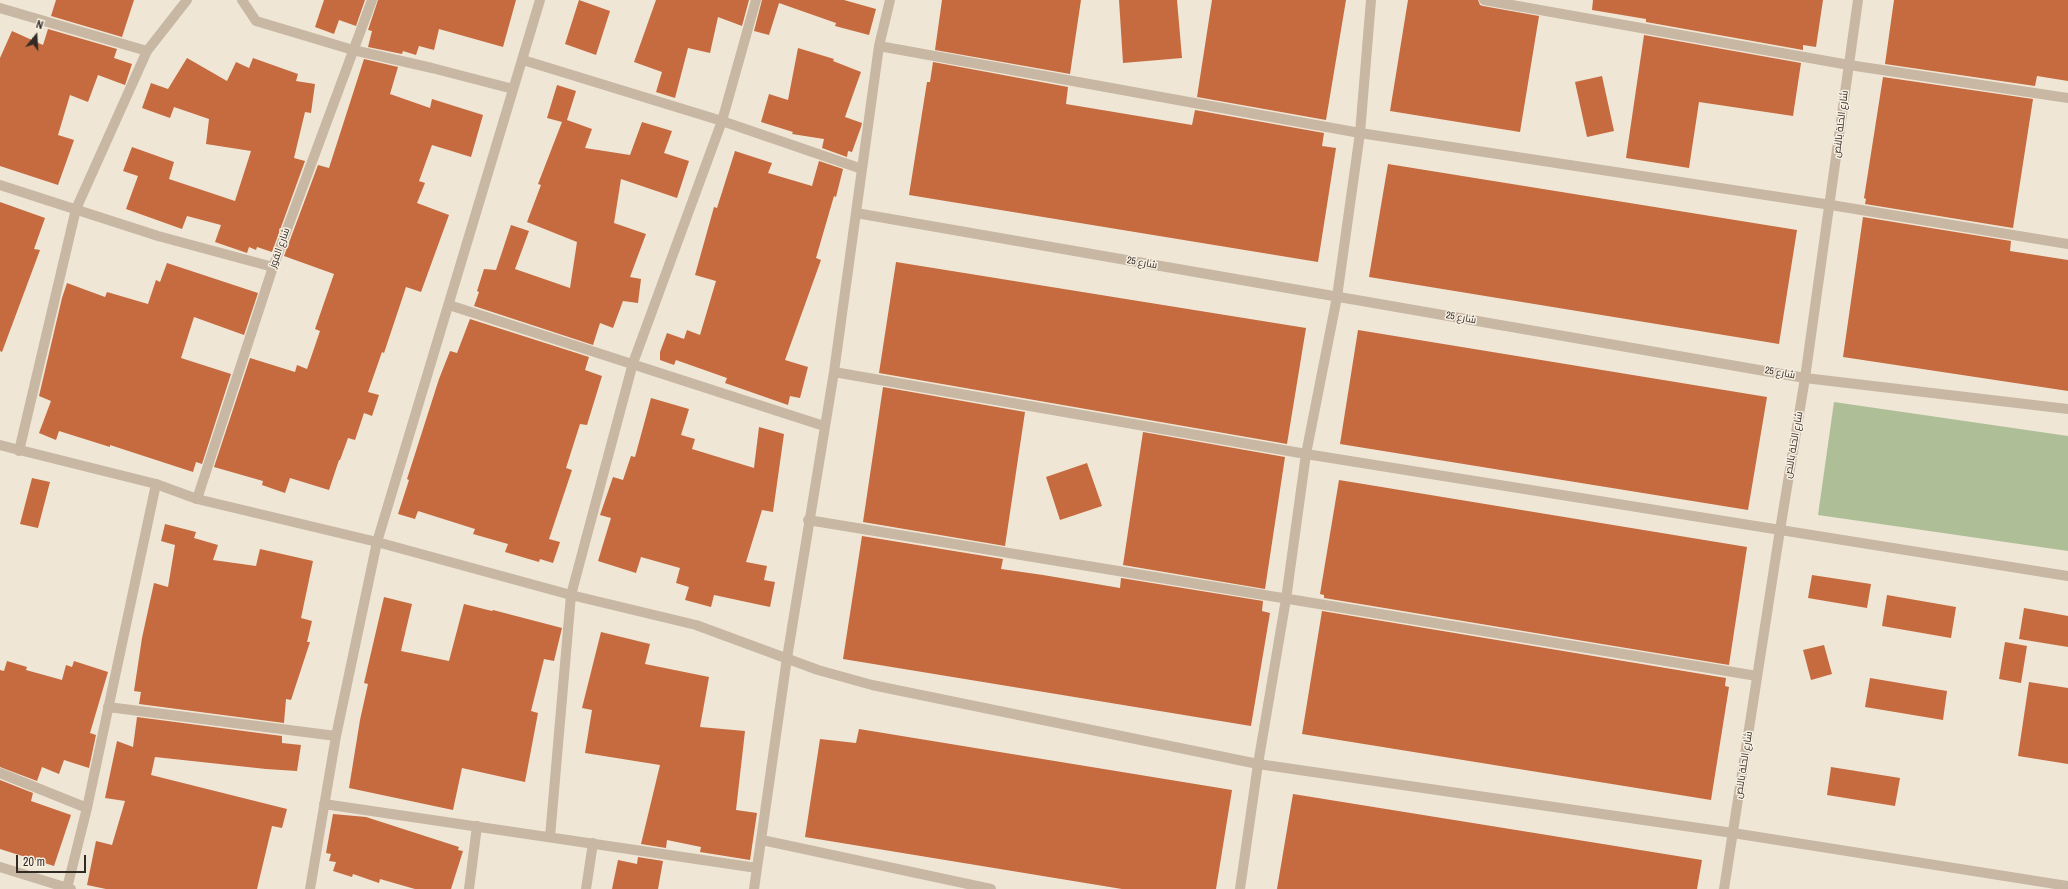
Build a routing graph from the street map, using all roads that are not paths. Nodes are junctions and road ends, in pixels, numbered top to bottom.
1 (187, 0) edge
2 (242, 0) edge
3 (372, 0) edge
4 (540, 0) edge
5 (756, 0) edge
6 (890, 0) edge
7 (1371, 0) edge
8 (1484, 0) edge
9 (1858, 0) edge
10 (0, 8) edge
11 (878, 46) junction
12 (353, 50) junction
13 (147, 51) junction
14 (524, 60) junction
15 (1849, 65) junction
16 (513, 89) junction
17 (2068, 98) edge
18 (722, 121) junction
19 (1360, 133) junction
20 (862, 169) junction
21 (0, 185) edge
22 (1831, 205) junction
23 (76, 209) junction
24 (856, 213) junction
25 (2068, 244) edge
26 (273, 267) junction
27 (1337, 297) junction
28 (449, 306) junction
29 (633, 363) junction
30 (834, 372) junction
31 (1805, 378) junction
32 (2068, 409) edge
33 (824, 426) junction
34 (0, 445) edge
35 (19, 451) junction
36 (1306, 454) junction
37 (156, 484) junction
38 (197, 499) junction
39 (808, 520) junction
40 (1780, 530) junction
41 (376, 542) junction
42 (2068, 576) edge
43 (571, 595) junction
44 (1286, 599) junction
45 (787, 658) junction
46 (1757, 676) junction
47 (108, 707) junction
48 (336, 736) junction
49 (1258, 764) junction
50 (0, 773) edge
51 (324, 804) junction
52 (86, 808) junction
53 (477, 826) junction
54 (1733, 833) junction
55 (550, 837) junction
56 (762, 840) junction
57 (593, 843) junction
58 (0, 867) edge
59 (757, 868) junction
60 (2068, 886) edge
61 (69, 888) edge
62 (310, 889) edge
63 (469, 889) edge
64 (586, 889) edge
65 (754, 889) edge
66 (988, 889) edge
67 (991, 889) edge
68 (1240, 889) edge
69 (1724, 889) edge

1 - 13 street
2 - 12 street
3 - 12 street, شارع القوز
4 - 14 street
5 - 18 street
6 - 11 street
7 - 19 street
8 - 15 street
9 - 15 street, شارع الحلة بالنص
10 - 13 street
11 - 19 street
11 - 20 street
12 - 16 street
12 - 26 street, شارع القوز
13 - 23 street
14 - 16 street
14 - 18 street
15 - 17 street
15 - 22 street, شارع الحلة بالنص
16 - 28 street
18 - 20 street
18 - 29 street
19 - 22 street
19 - 27 street
20 - 24 street
21 - 23 street
22 - 25 street
22 - 31 street, شارع الحلة بالنص
23 - 26 street
23 - 35 street
24 - 27 street, شارع 25
24 - 30 street
26 - 38 street, شارع القوز
27 - 31 street, شارع 25
27 - 36 street
28 - 29 street
28 - 41 street
29 - 33 street
29 - 43 street
30 - 33 street
30 - 36 street
31 - 32 street, شارع 25
31 - 40 street, شارع الحلة بالنص
33 - 39 street
34 - 35 street
35 - 37 street
36 - 40 street
36 - 44 street
37 - 38 street
37 - 47 street
38 - 41 street
39 - 44 street
39 - 45 street
40 - 42 street
40 - 46 street, شارع الحلة بالنص
41 - 43 street
41 - 48 street
43 - 45 street
43 - 55 street
44 - 46 street
44 - 49 street
45 - 49 street
45 - 56 street
46 - 54 street, شارع الحلة بالنص
47 - 48 street
47 - 52 street
48 - 51 street
49 - 54 street
49 - 68 street
50 - 52 street
51 - 53 street
51 - 62 street
52 - 61 street
53 - 55 street
53 - 63 street
54 - 60 street
54 - 69 street, شارع الحلة بالنص
55 - 57 street
56 - 59 street
56 - 66 street
57 - 59 street
57 - 64 street
58 - 61 street
59 - 65 street
66 - 67 street

